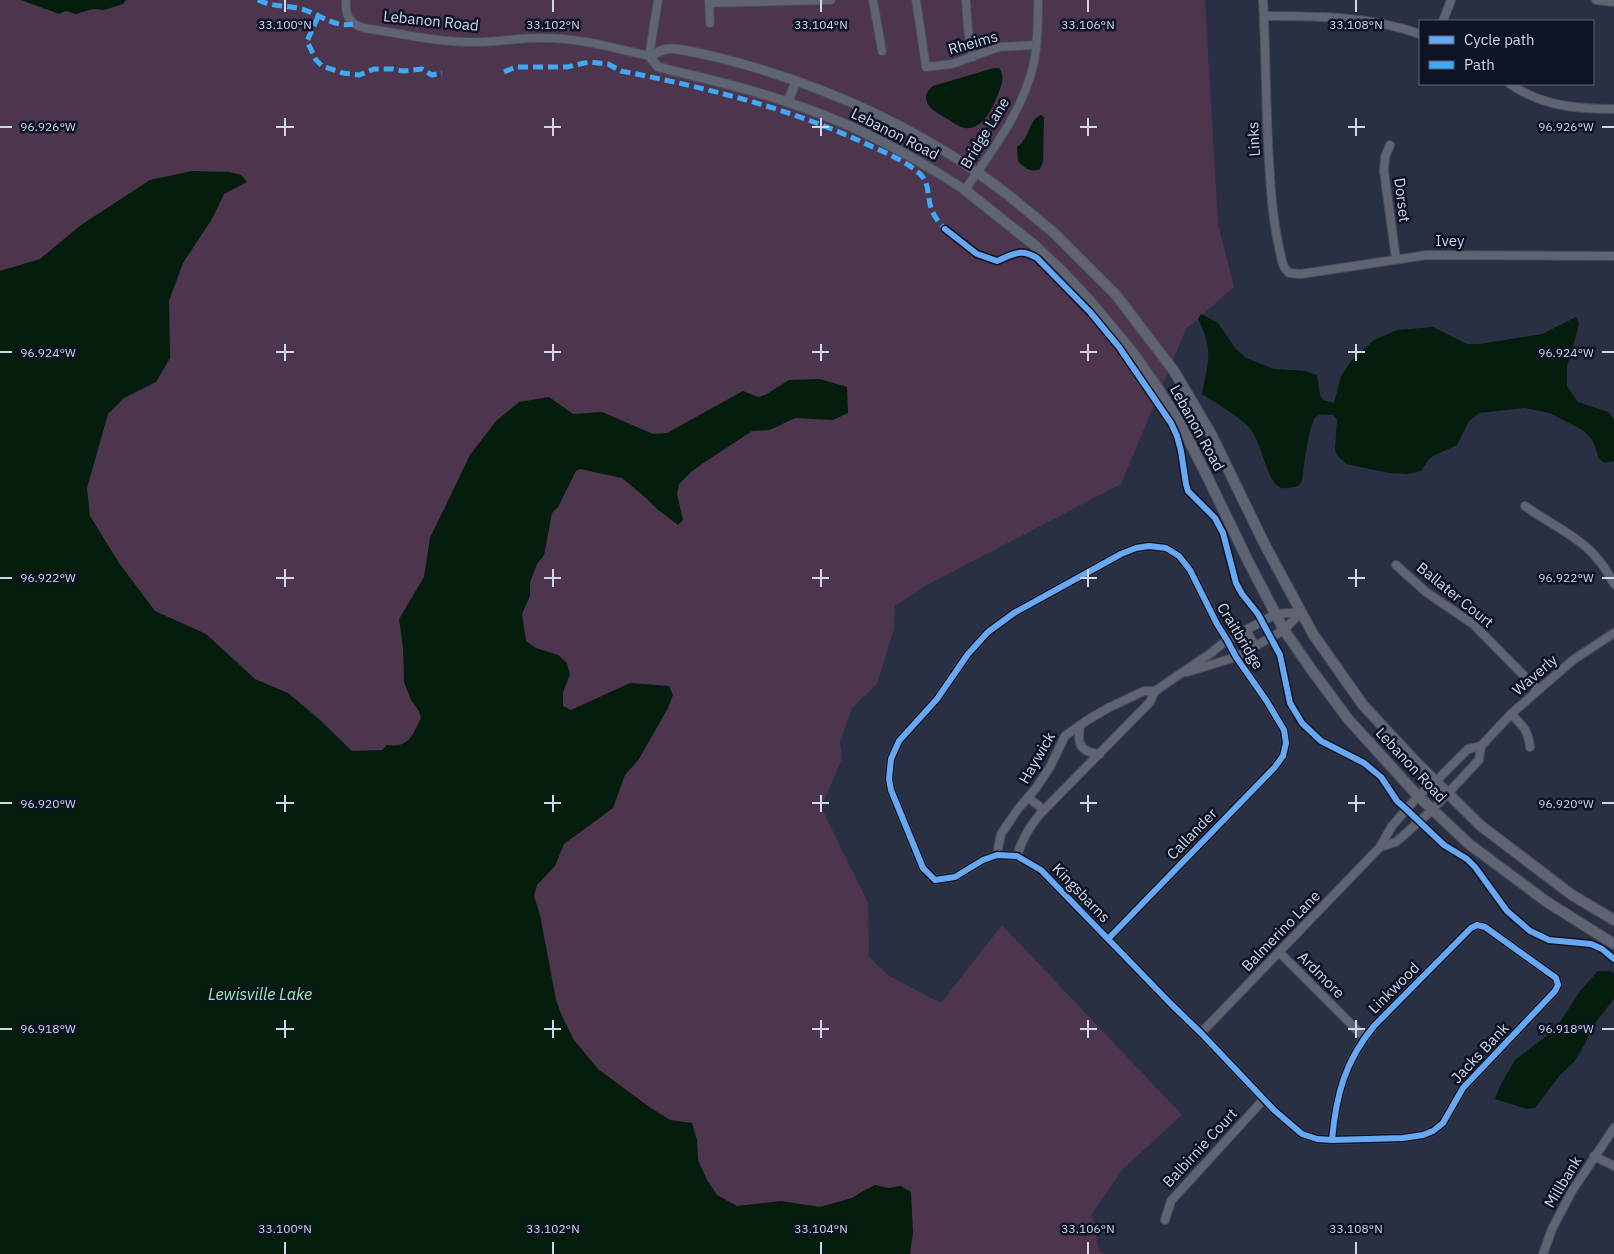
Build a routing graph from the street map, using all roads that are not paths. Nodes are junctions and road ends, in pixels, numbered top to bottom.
1 (346, 0) edge
2 (658, 0) edge
3 (831, 0) edge
4 (873, 0) edge
5 (916, 0) edge
6 (966, 0) edge
7 (1038, 0) edge
8 (1263, 0) edge
9 (1451, 0) edge
10 (1596, 0) edge
11 (709, 2) edge
12 (1614, 2) edge
13 (1264, 16) junction
14 (1443, 20) edge
15 (710, 23) dead end
16 (1419, 34) edge
17 (1036, 45) junction
18 (882, 51) dead end
19 (650, 56) junction
20 (974, 57) junction
21 (796, 81) junction
22 (1512, 85) edge
23 (788, 102) junction
24 (1614, 109) edge
25 (1390, 145) dead end
26 (977, 172) junction
27 (965, 190) junction
28 (1614, 256) edge
29 (1396, 259) junction
30 (1288, 273) joint
31 (1525, 506) dead end
32 (1166, 548) joint
33 (1396, 565) dead end
34 (1614, 584) edge
35 (1301, 612) junction
36 (1276, 614) junction
37 (1246, 630) junction
38 (1284, 630) junction
39 (1614, 633) edge
40 (1228, 640) junction
41 (1255, 646) junction
42 (1236, 657) junction
43 (1178, 676) junction
44 (1155, 690) junction
45 (1538, 690) junction
46 (1511, 714) junction
47 (1080, 725) junction
48 (1286, 743) joint
49 (1481, 746) junction
50 (1530, 747) dead end
51 (1100, 754) junction
52 (1436, 781) junction
53 (1448, 793) junction
54 (1418, 796) junction
55 (1029, 798) junction
56 (1044, 810) junction
57 (1432, 810) junction
58 (1380, 847) junction
59 (997, 855) junction
60 (1017, 856) junction
61 (1614, 920) edge
62 (1479, 925) joint
63 (1108, 939) junction
64 (1614, 944) edge
65 (1279, 952) junction
66 (1201, 1033) junction
67 (1365, 1038) junction
68 (1264, 1099) junction
69 (1614, 1128) edge
70 (1419, 1136) joint
71 (1332, 1140) junction
72 (1594, 1156) junction
73 (1614, 1166) edge
74 (1165, 1220) dead end
75 (1542, 1254) edge

1 - 19 street, Lebanon Road
2 - 19 street
3 - 11 street
4 - 18 street
5 - 20 street, Rheims
6 - 20 street
7 - 17 street, Bridge Lane
8 - 13 street, Links
9 - 14 street
10 - 12 street
11 - 15 street
13 - 16 street
13 - 30 street, Links
17 - 20 street, Rheims
17 - 26 street, Bridge Lane
19 - 21 street, Lebanon Road
19 - 23 street, Lebanon Road
21 - 23 street
21 - 26 street, Lebanon Road
22 - 24 street
23 - 27 street, Lebanon Road
25 - 29 street, Dorset
26 - 27 street, Bridge Lane
26 - 35 main road, Lebanon Road
27 - 36 main road, Lebanon Road
28 - 29 street, Ivey
29 - 30 street, Ivey
31 - 34 street
32 - 40 street, Craitbridge
32 - 59 street, Kingsbarns
33 - 45 street, Ballater Court
35 - 36 street, Haywick
35 - 38 street, Haywick
35 - 52 main road, Lebanon Road
36 - 37 street, Haywick
36 - 38 main road, Lebanon Road
37 - 40 street, Haywick
37 - 41 street
38 - 41 street, Haywick
38 - 54 main road, Lebanon Road
39 - 45 street, Waverly
40 - 42 street, Craitbridge
40 - 43 street, Haywick
41 - 42 street, Haywick
42 - 43 street, Haywick
42 - 48 street, Craitbridge
43 - 44 street, Haywick
44 - 47 street, Haywick
44 - 51 street, Haywick
45 - 46 street, Waverly
46 - 49 street, Waverly
46 - 50 street
47 - 51 street
47 - 55 street, Haywick
48 - 63 street, Callander
49 - 52 street, Waverly
49 - 53 street, Waverly
51 - 56 street, Haywick
52 - 53 main road, Lebanon Road
52 - 54 street, Balmerino Lane
53 - 57 street, Balmerino Lane
53 - 61 main road, Lebanon Road
54 - 57 main road, Lebanon Road
54 - 58 street, Balmerino Lane
55 - 56 street
55 - 59 street, Haywick
56 - 60 street, Haywick
57 - 58 street, Balmerino Lane
57 - 64 main road, Lebanon Road
58 - 65 street, Balmerino Lane
59 - 60 street, Kingsbarns
60 - 63 street, Kingsbarns
62 - 67 street, Linkwood
62 - 70 street, Jacks Bank
63 - 66 street, Kingsbarns
65 - 66 street, Balmerino Lane
65 - 67 street, Ardmore
66 - 68 street, Kingsbarns
67 - 71 street, Linkwood
68 - 71 street, Kingsbarns
68 - 74 street, Balbirnie Court
69 - 72 street, Millbank
70 - 71 street, Kingsbarns
72 - 73 street
72 - 75 street, Millbank

